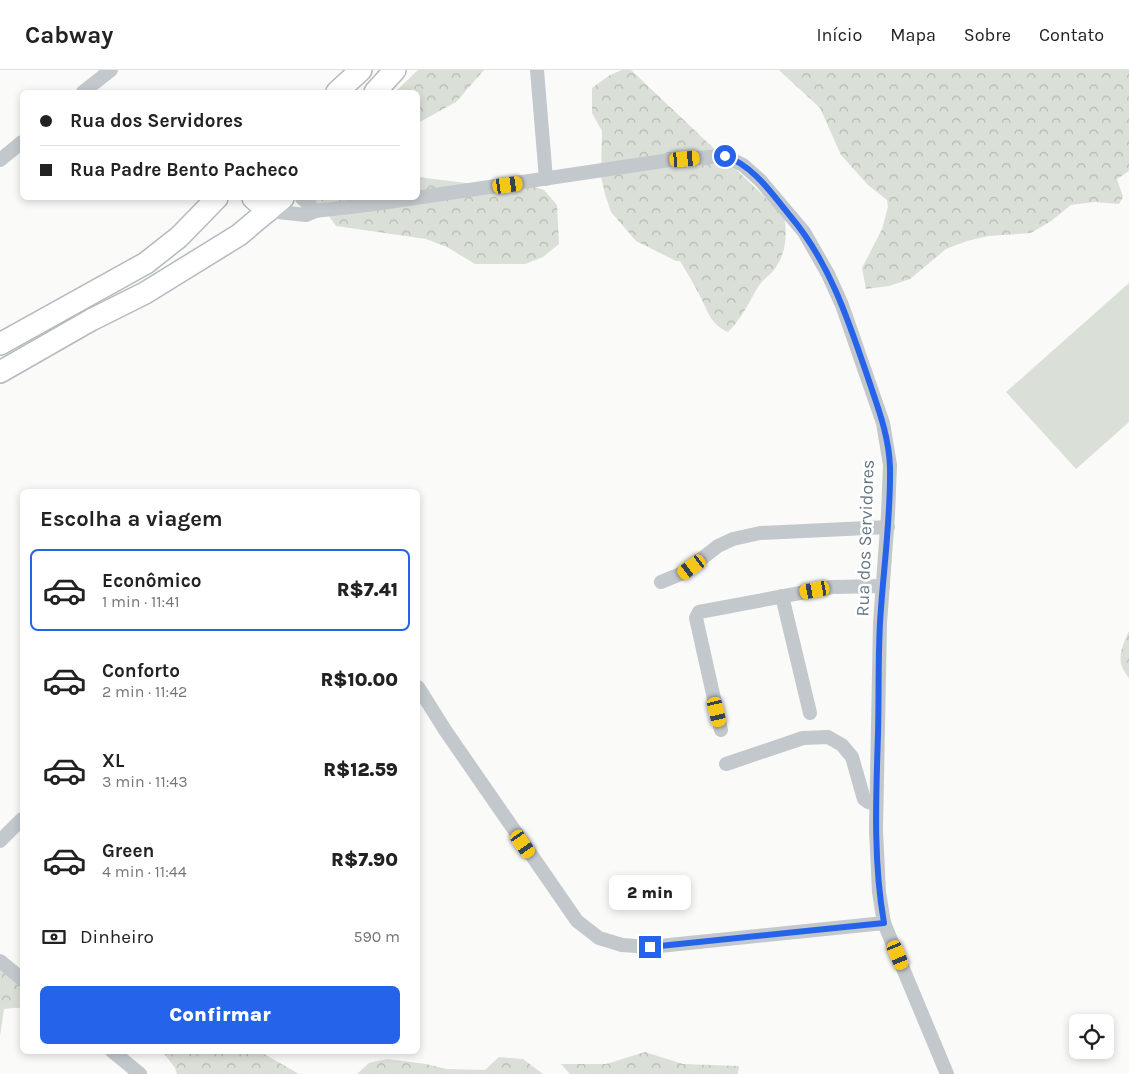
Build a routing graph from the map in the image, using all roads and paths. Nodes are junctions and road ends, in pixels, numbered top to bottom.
1 (111, 70) edge
2 (361, 70) edge
3 (395, 70) edge
4 (537, 70) edge
5 (86, 90) edge
6 (339, 90) edge
7 (377, 90) edge
8 (20, 144) edge
9 (0, 160) edge
10 (546, 179) junction
11 (420, 198) edge
12 (215, 200) edge
13 (304, 200) edge
14 (403, 200) edge
15 (268, 202) edge
16 (315, 211) junction
17 (0, 344) edge
18 (0, 372) edge
19 (888, 527) junction
20 (662, 582) dead end
21 (883, 586) junction
22 (782, 596) junction
23 (420, 690) edge
24 (810, 713) dead end
25 (721, 730) dead end
26 (726, 764) dead end
27 (876, 804) junction
28 (20, 821) edge
29 (0, 841) edge
30 (884, 923) junction
31 (0, 961) edge
32 (20, 977) edge
33 (116, 1054) edge
34 (140, 1074) edge
35 (947, 1074) edge

1 - 5 street
2 - 6 main road
3 - 7 main road
4 - 10 street
8 - 9 street
10 - 11 street, Rua dos Servidores
10 - 19 street, Rua dos Servidores
12 - 17 main road
13 - 16 street
14 - 16 street, Rua dos Servidores
15 - 16 street, Rua dos Servidores
15 - 18 main road
19 - 20 street
19 - 21 street, Rua dos Servidores
21 - 22 street
21 - 27 street, Rua dos Servidores
22 - 24 street
22 - 25 street
23 - 30 street
26 - 27 street
27 - 30 street, Rua dos Servidores
28 - 29 street
30 - 35 street, Rua dos Servidores
31 - 32 street
33 - 34 street

